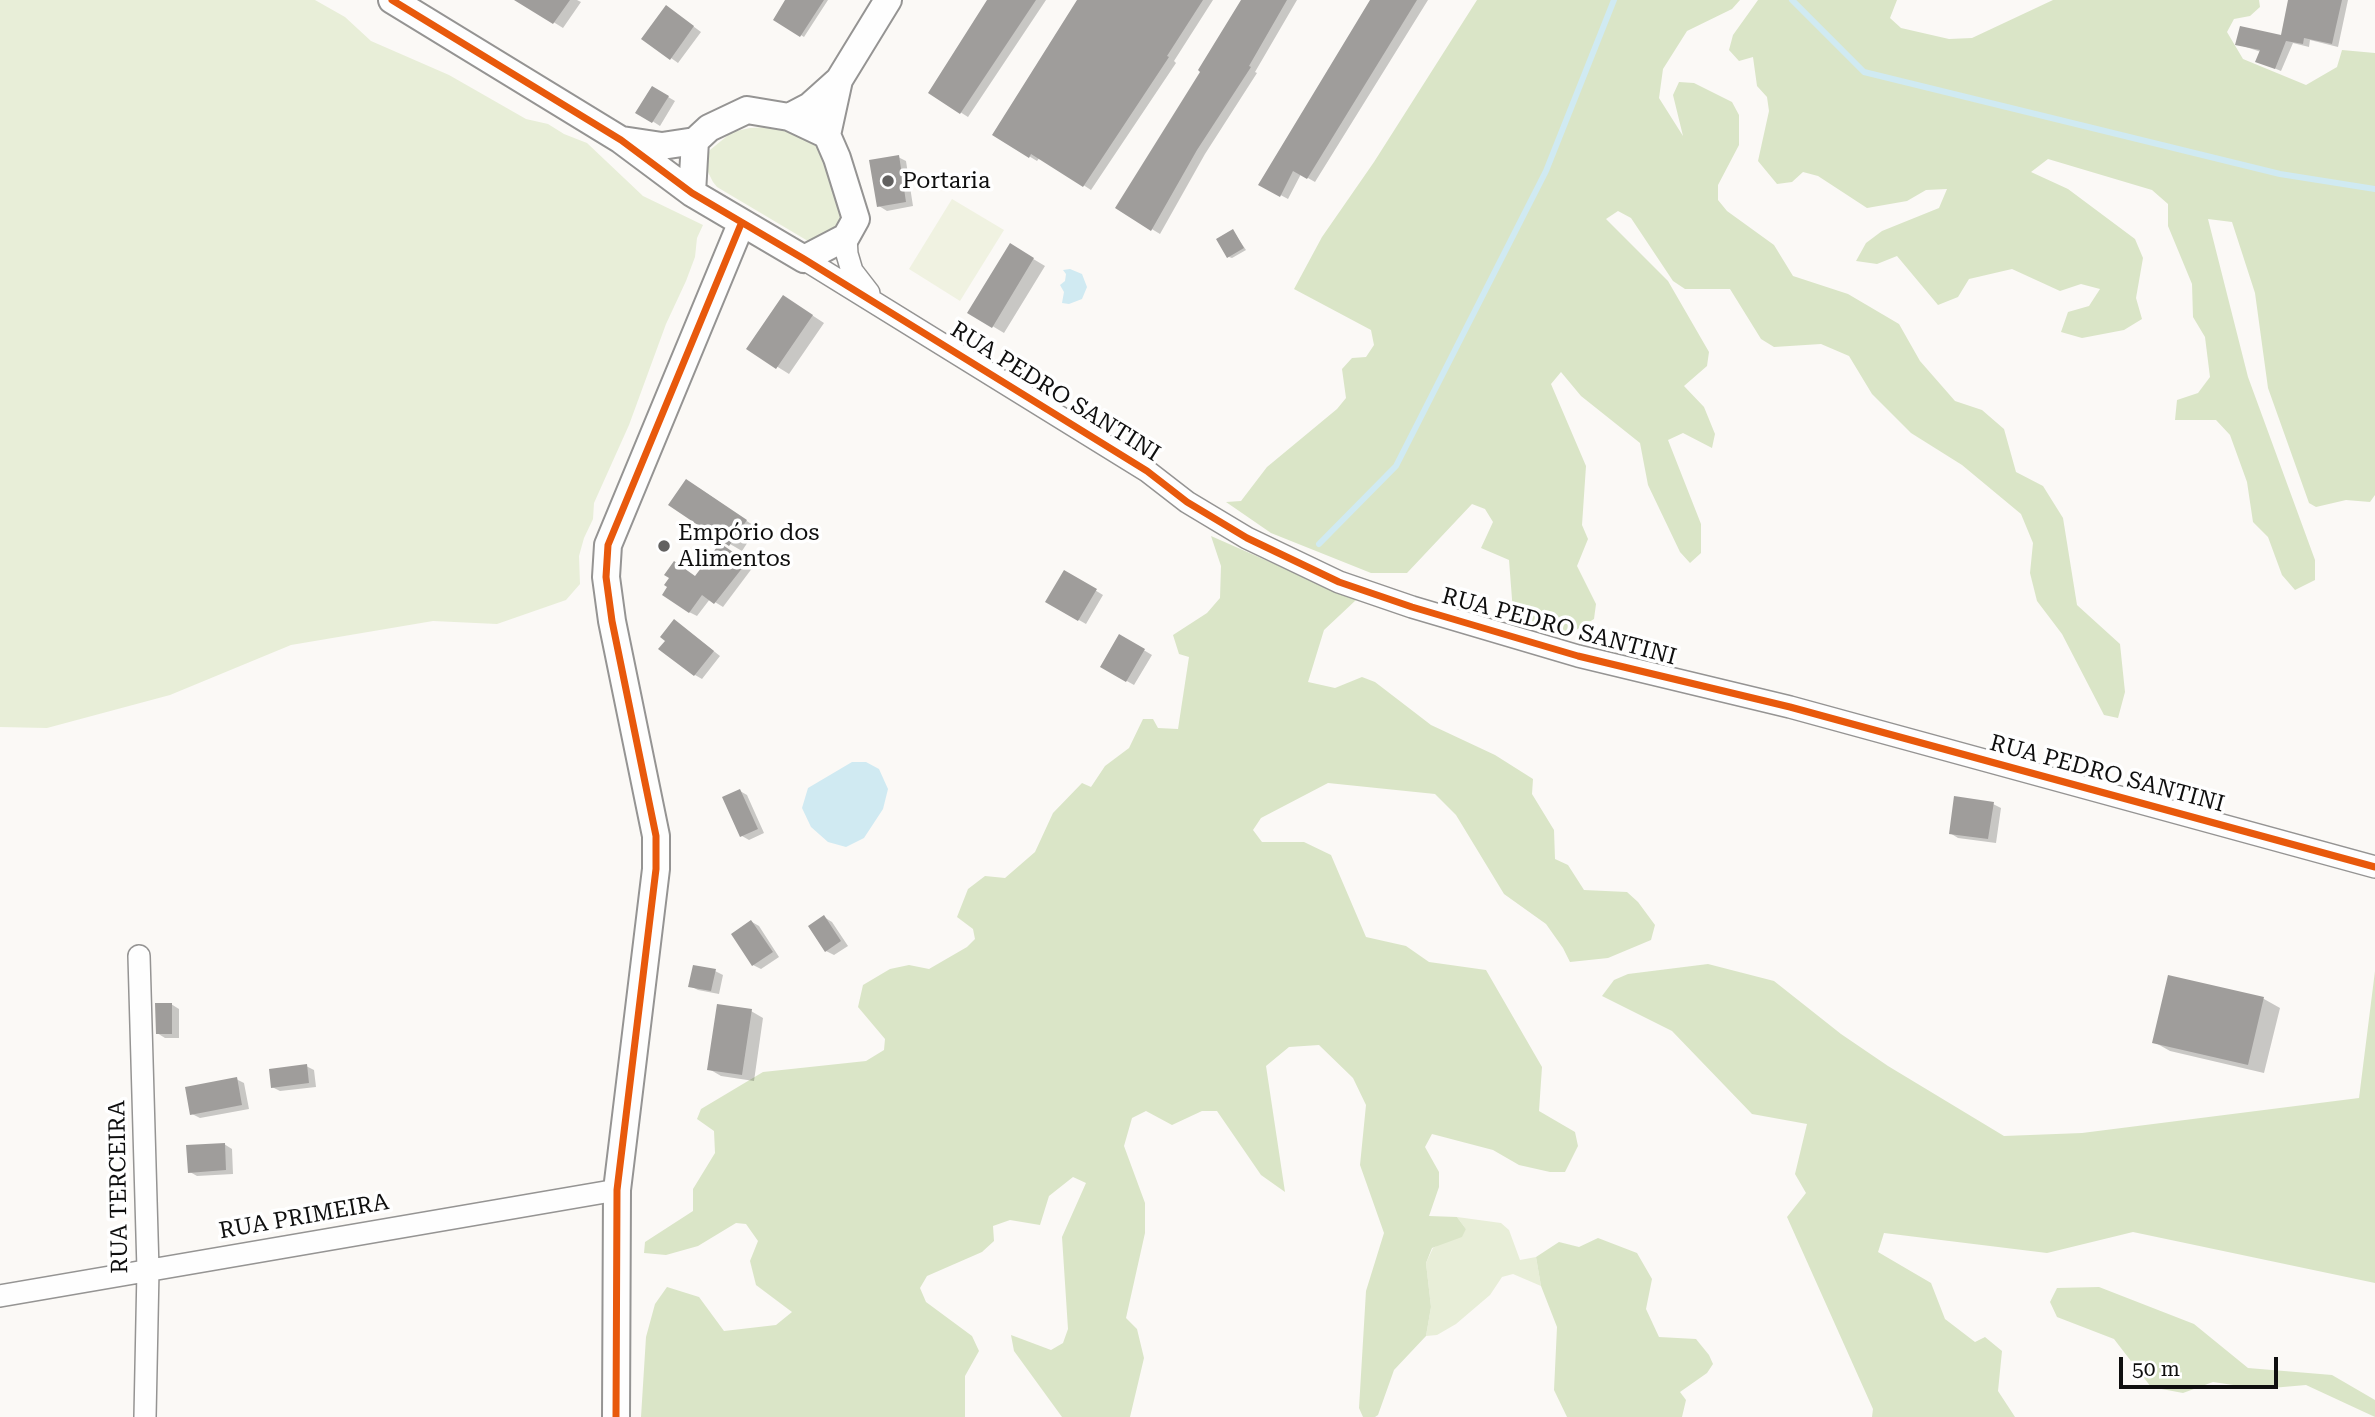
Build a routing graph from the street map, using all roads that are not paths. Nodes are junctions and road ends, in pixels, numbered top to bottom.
1 (392, 0) edge
2 (888, 0) edge
3 (839, 80) junction
4 (789, 117) junction
5 (827, 135) junction
6 (621, 140) junction
7 (695, 141) junction
8 (692, 193) junction
9 (741, 223) junction
10 (846, 237) junction
11 (804, 259) junction
12 (876, 304) junction
13 (2375, 867) edge
14 (139, 956) dead end
15 (617, 1190) junction
16 (148, 1270) junction
17 (0, 1296) edge
18 (145, 1417) edge
19 (616, 1417) edge

1 - 6 street
2 - 3 street
3 - 4 street
3 - 5 street
4 - 5 street
4 - 7 street
5 - 10 street
6 - 7 street
6 - 8 street
7 - 8 street
8 - 9 street
9 - 11 street
9 - 15 street
10 - 11 street
10 - 12 street, RUA PEDRO SANTINI
11 - 12 street, RUA PEDRO SANTINI
12 - 13 street, RUA PEDRO SANTINI
14 - 16 street, RUA TERCEIRA
15 - 16 street, RUA PRIMEIRA
15 - 19 street
16 - 17 street, RUA PRIMEIRA
16 - 18 street, RUA TERCEIRA

